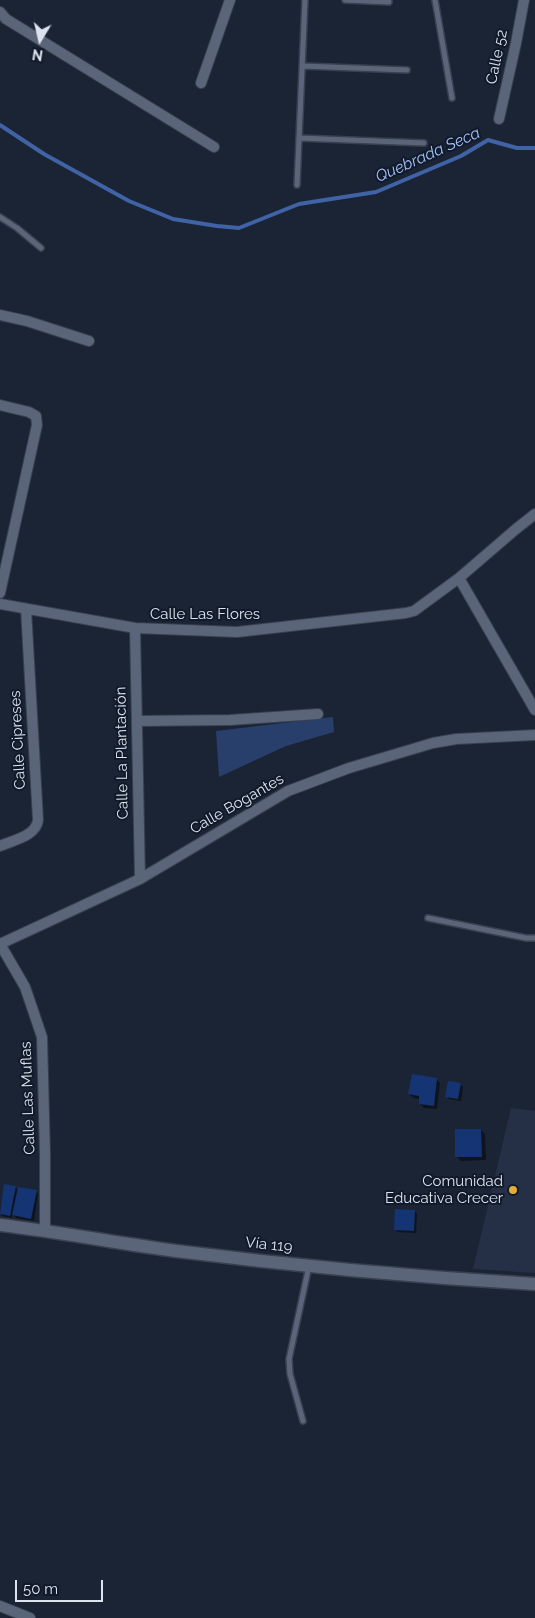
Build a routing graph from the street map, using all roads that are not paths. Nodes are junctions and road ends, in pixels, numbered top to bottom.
1 (230, 0) edge
2 (305, 0) edge
3 (345, 0) edge
4 (435, 0) edge
5 (524, 0) edge
6 (389, 2) dead end
7 (0, 12) edge
8 (303, 66) junction
9 (407, 70) dead end
10 (201, 83) dead end
11 (452, 98) dead end
12 (499, 119) dead end
13 (299, 138) junction
14 (424, 143) dead end
15 (214, 147) dead end
16 (297, 185) dead end
17 (0, 217) edge
18 (41, 248) dead end
19 (0, 315) edge
20 (89, 342) dead end
21 (0, 405) edge
22 (535, 514) edge
23 (459, 578) junction
24 (0, 593) edge
25 (0, 604) edge
26 (26, 609) junction
27 (135, 628) junction
28 (535, 710) edge
29 (318, 714) dead end
30 (137, 720) junction
31 (535, 736) edge
32 (0, 846) edge
33 (140, 878) junction
34 (428, 918) dead end
35 (535, 938) edge
36 (0, 944) edge
37 (0, 1225) edge
38 (45, 1230) junction
39 (309, 1266) junction
40 (535, 1284) edge
41 (303, 1421) dead end
42 (0, 1606) edge
43 (30, 1618) edge

1 - 10 street
2 - 8 lane
3 - 6 lane
4 - 11 lane
5 - 12 street, Calle 52
7 - 15 street
8 - 9 lane
8 - 13 lane
13 - 14 lane
13 - 16 lane
17 - 18 lane
19 - 20 street
21 - 24 street
22 - 23 street, Calle Las Flores
23 - 27 street, Calle Las Flores
23 - 28 street
25 - 26 street, Calle Las Flores
26 - 27 street, Calle Las Flores
26 - 32 street, Calle Cipreses
27 - 30 street, Calle La Plantación
29 - 30 street
30 - 33 street, Calle La Plantación
31 - 33 street, Calle Bogantes
33 - 36 street, Calle Bogantes
34 - 35 lane
36 - 38 street, Calle Las Muflas
37 - 38 main road, Vía 119
38 - 39 main road, Vía 119
39 - 40 main road, Vía 119
39 - 41 lane
42 - 43 street

